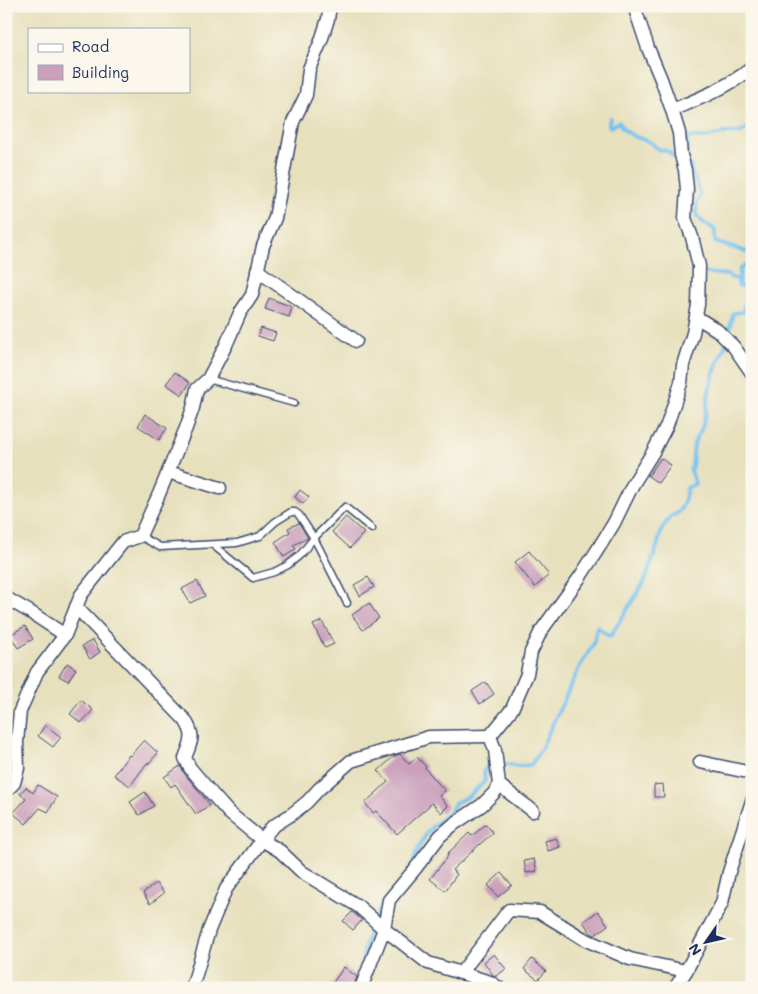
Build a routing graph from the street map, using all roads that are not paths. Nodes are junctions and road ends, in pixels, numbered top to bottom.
1 (330, 6) edge
2 (634, 6) edge
3 (752, 68) edge
4 (672, 110) junction
5 (257, 270) junction
6 (696, 317) junction
7 (356, 341) dead end
8 (752, 373) edge
9 (208, 379) junction
10 (294, 404) dead end
11 (168, 472) junction
12 (220, 488) dead end
13 (372, 529) dead end
14 (140, 536) junction
15 (314, 538) junction
16 (213, 545) junction
17 (6, 598) edge
18 (347, 603) dead end
19 (76, 607) junction
20 (65, 635) junction
21 (490, 736) junction
22 (12, 742) edge
23 (700, 762) dead end
24 (752, 773) edge
25 (498, 785) junction
26 (6, 791) edge
27 (752, 801) edge
28 (533, 811) dead end
29 (262, 840) junction
30 (384, 928) junction
31 (686, 971) junction
32 (461, 973) junction
33 (192, 988) edge
34 (361, 988) edge
35 (499, 988) edge
36 (675, 988) edge

1 - 5 street
2 - 4 street
3 - 4 street
4 - 6 street
5 - 7 street
5 - 9 street
6 - 8 street
6 - 21 street
9 - 10 lane
9 - 11 street
11 - 12 street
11 - 14 street
13 - 15 lane
14 - 16 lane
14 - 19 street
15 - 16 lane
15 - 16 lane
15 - 18 lane
17 - 20 street
19 - 20 street
19 - 29 street
20 - 22 street
21 - 25 street
21 - 29 street
22 - 26 street
23 - 24 street
25 - 28 street
25 - 30 street
27 - 31 street
29 - 30 street
29 - 33 street
30 - 32 street
30 - 34 street
31 - 32 street
31 - 36 street
32 - 35 street

